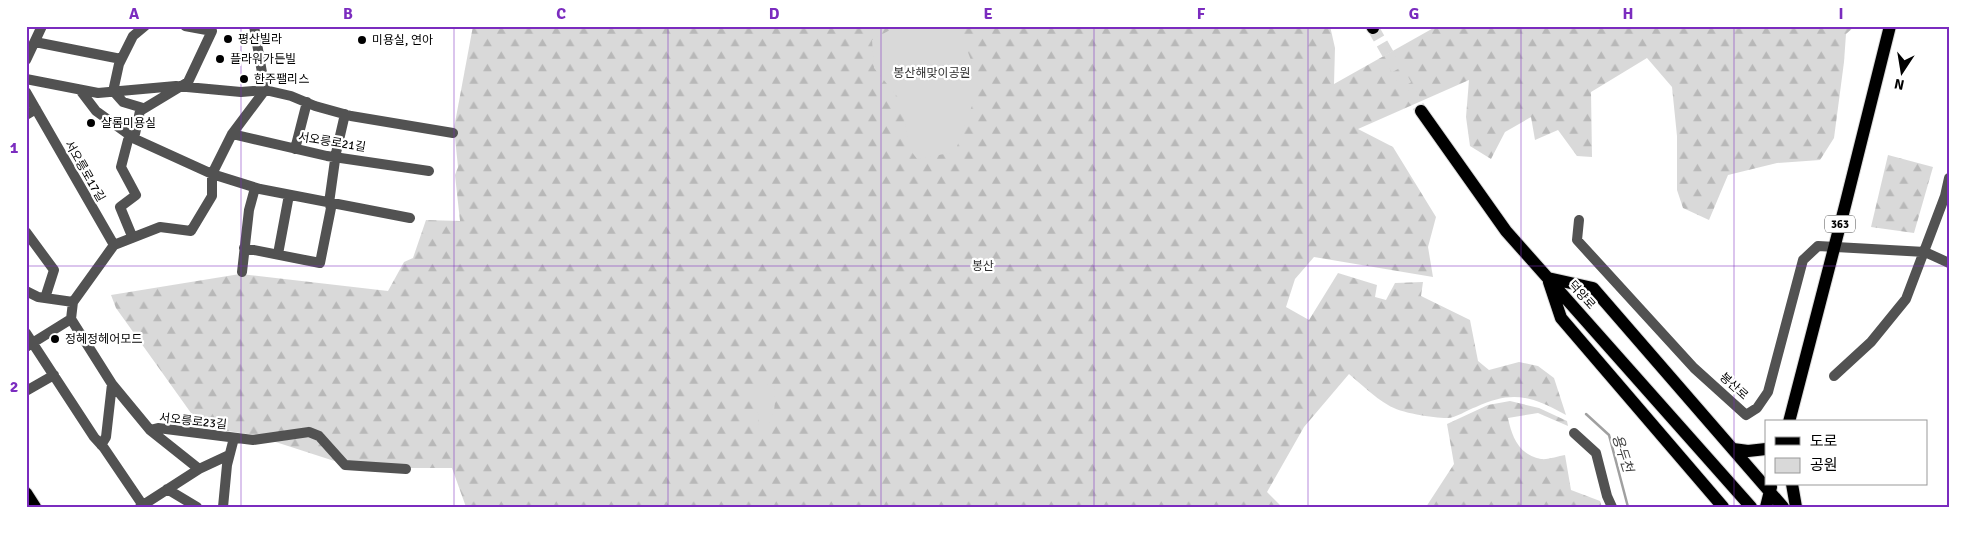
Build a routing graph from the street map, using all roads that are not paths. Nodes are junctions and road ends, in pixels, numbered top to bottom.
1 (42, 26) edge
2 (145, 26) edge
3 (185, 26) edge
4 (254, 26) edge
5 (1890, 26) edge
6 (35, 42) junction
7 (121, 59) junction
8 (26, 60) edge
9 (26, 79) edge
10 (180, 86) junction
11 (80, 90) junction
12 (265, 90) junction
13 (26, 92) edge
14 (115, 93) junction
15 (307, 102) junction
16 (143, 108) junction
17 (36, 109) junction
18 (1421, 111) tunnel mouth
19 (26, 114) edge
20 (345, 114) junction
21 (453, 133) dead end
22 (232, 134) junction
23 (132, 137) junction
24 (295, 149) junction
25 (335, 156) junction
26 (429, 171) dead end
27 (212, 174) junction
28 (1949, 178) edge
29 (254, 188) junction
30 (289, 195) junction
31 (329, 203) junction
32 (410, 218) dead end
33 (1579, 220) dead end
34 (26, 232) edge
35 (132, 236) junction
36 (114, 244) junction
37 (244, 248) junction
38 (1835, 248) junction
39 (1925, 252) junction
40 (278, 254) junction
41 (1949, 263) edge
42 (242, 272) dead end
43 (1548, 278) junction
44 (26, 291) edge
45 (45, 298) junction
46 (73, 302) junction
47 (71, 318) junction
48 (26, 334) edge
49 (29, 345) edge
50 (54, 375) junction
51 (1834, 376) dead end
52 (112, 384) junction
53 (26, 391) edge
54 (1790, 420) edge
55 (150, 430) junction
56 (1574, 433) dead end
57 (234, 438) junction
58 (102, 445) junction
59 (1733, 449) junction
60 (1765, 449) edge
61 (229, 455) junction
62 (199, 469) junction
63 (406, 469) dead end
64 (1765, 482) edge
65 (1792, 486) edge
66 (1771, 488) edge
67 (167, 489) junction
68 (26, 493) edge
69 (1719, 504) edge
70 (142, 506) edge
71 (35, 507) edge
72 (197, 507) edge
73 (223, 507) edge
74 (1612, 507) edge
75 (1751, 507) edge
76 (1766, 507) edge
77 (1783, 507) edge
78 (1796, 507) edge

1 - 6 street
2 - 7 street
3 - 10 street
4 - 12 street
5 - 38 main road, 363
6 - 7 street
6 - 8 street
7 - 14 street
9 - 11 street
10 - 12 street
10 - 14 street
10 - 16 street
11 - 14 street
11 - 23 street
12 - 15 street
12 - 22 street
13 - 17 street, 서오릉로17길
14 - 16 street
15 - 20 street
15 - 24 street
16 - 23 street
17 - 19 street
17 - 36 street, 서오릉로17길
18 - 43 main road, 덕양로
20 - 21 street
20 - 25 street
22 - 24 street, 서오릉로21길
22 - 27 street
23 - 27 street
23 - 35 street
24 - 25 street, 서오릉로21길
25 - 26 street, 서오릉로21길
25 - 31 street
27 - 29 street
27 - 35 street
28 - 39 street
29 - 30 street
29 - 37 street
30 - 31 street
30 - 40 street
31 - 32 street
31 - 40 street
33 - 38 street, 봉산로
34 - 45 street
35 - 36 street
36 - 46 street
37 - 40 street
37 - 42 street
38 - 39 street, 봉산로
38 - 54 main road, 363
39 - 41 street, 봉산로
39 - 51 street
43 - 59 main road
43 - 69 main road
43 - 75 main road, 덕양로
44 - 45 street
45 - 46 street
46 - 47 street
47 - 49 street
47 - 52 street
48 - 49 street
49 - 50 street
50 - 53 street
50 - 58 street
52 - 55 street, 서오릉로23길
52 - 58 street
55 - 57 street, 서오릉로23길
55 - 62 street, 서오릉로23길
56 - 74 street
57 - 61 street, 서오릉로23길
57 - 63 street, 서오릉로23길
58 - 70 street
59 - 60 main road
59 - 64 main road
61 - 62 street
61 - 73 street, 서오릉로23길
62 - 67 street
65 - 78 main road
66 - 76 main road
66 - 77 main road
67 - 70 street
67 - 72 street
68 - 71 main road

